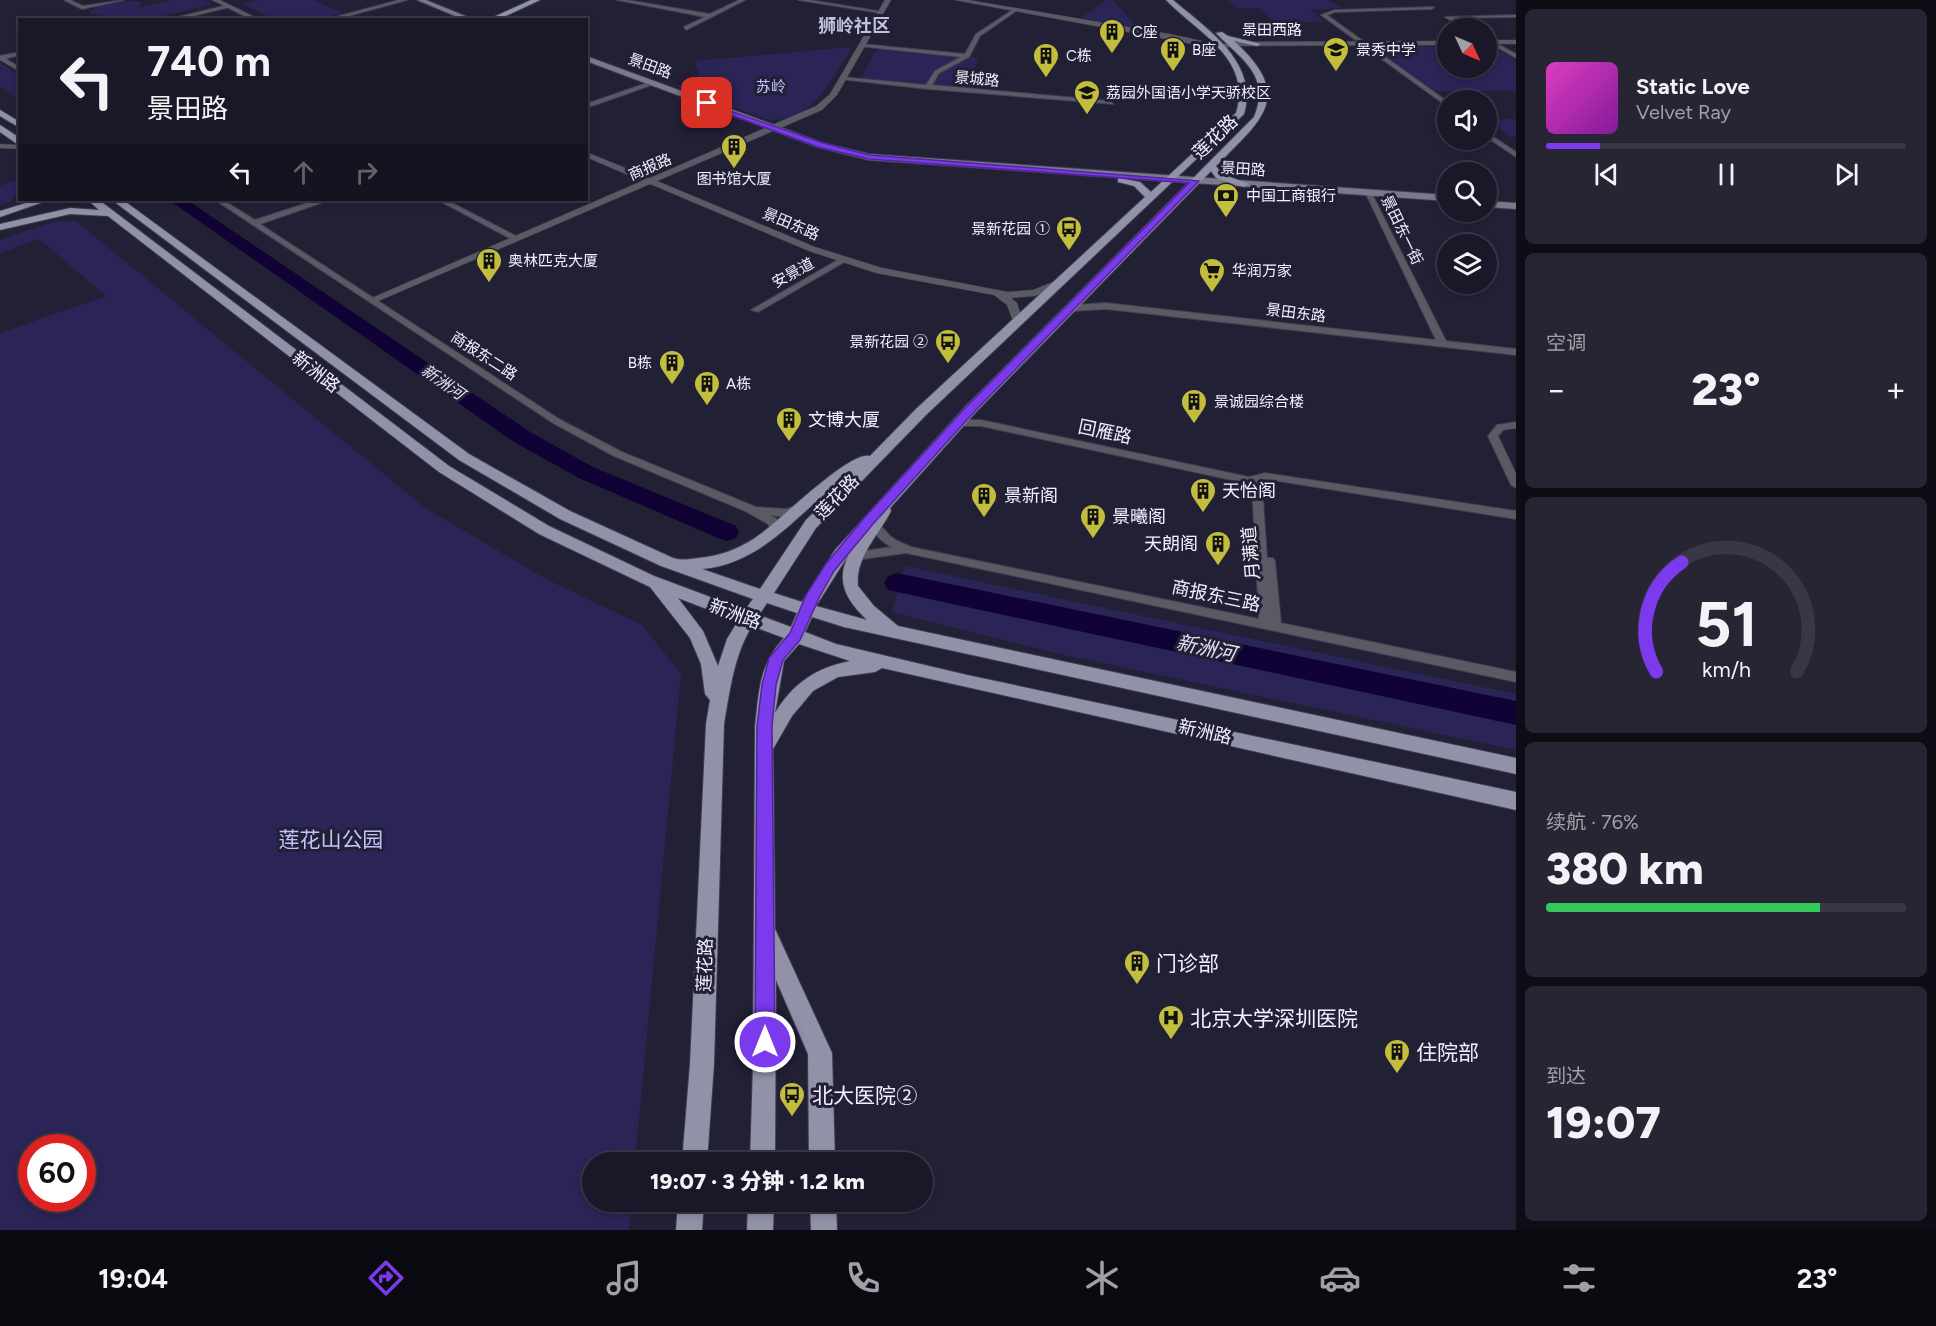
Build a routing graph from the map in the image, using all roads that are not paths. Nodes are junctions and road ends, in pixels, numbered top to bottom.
1 (66, 0) edge
2 (122, 0) edge
3 (214, 0) edge
4 (405, 0) edge
5 (420, 0) edge
6 (430, 0) edge
7 (619, 0) edge
8 (644, 0) edge
9 (743, 0) edge
10 (800, 0) edge
11 (888, 0) edge
12 (958, 0) edge
13 (1418, 0) edge
14 (540, 2) edge
15 (1178, 2) edge
16 (637, 3) junction
17 (226, 6) junction
18 (1432, 8) junction
19 (1014, 10) junction
20 (881, 12) junction
21 (710, 16) junction
22 (1516, 16) edge
23 (1448, 17) joint
24 (175, 18) edge
25 (251, 18) edge
26 (334, 18) edge
27 (467, 18) edge
28 (477, 18) edge
29 (496, 18) edge
30 (510, 18) edge
31 (686, 28) dead end
32 (1201, 30) junction
33 (1170, 36) junction
34 (1226, 37) junction
35 (1497, 41) edge
36 (1516, 42) edge
37 (1437, 43) edge
38 (1233, 44) junction
39 (1257, 44) junction
40 (1363, 44) junction
41 (861, 46) junction
42 (1497, 46) edge
43 (1220, 47) junction
44 (18, 53) edge
45 (1243, 53) junction
46 (967, 56) junction
47 (1516, 56) edge
48 (2, 57) edge
49 (588, 61) edge
50 (588, 61) edge
51 (18, 69) edge
52 (842, 79) junction
53 (646, 85) junction
54 (928, 87) junction
55 (1437, 97) edge
56 (1111, 103) dead end
57 (588, 105) edge
58 (0, 112) edge
59 (18, 125) edge
60 (0, 128) edge
61 (771, 130) junction
62 (1497, 142) edge
63 (18, 143) edge
64 (18, 145) edge
65 (0, 146) edge
66 (588, 155) edge
67 (1516, 155) edge
68 (1211, 166) junction
69 (652, 180) junction
70 (1120, 180) junction
71 (1167, 181) junction
72 (1194, 183) junction
73 (1244, 184) junction
74 (1369, 194) junction
75 (1150, 197) junction
76 (1437, 199) edge
77 (31, 201) edge
78 (41, 201) edge
79 (72, 201) edge
80 (94, 201) edge
81 (118, 201) edge
82 (221, 201) edge
83 (318, 201) edge
84 (444, 201) edge
85 (1497, 203) edge
86 (1516, 204) edge
87 (5, 212) edge
88 (111, 214) junction
89 (255, 223) junction
90 (0, 226) edge
91 (516, 238) junction
92 (844, 260) junction
93 (1057, 284) junction
94 (993, 293) junction
95 (372, 300) junction
96 (1072, 308) junction
97 (755, 310) dead end
98 (1018, 322) junction
99 (1443, 345) junction
100 (1516, 352) edge
101 (971, 409) junction
102 (1516, 425) edge
103 (953, 427) junction
104 (882, 450) junction
105 (1254, 479) junction
106 (1516, 485) edge
107 (888, 500) junction
108 (749, 508) junction
109 (802, 508) junction
110 (1516, 515) edge
111 (877, 528) junction
112 (772, 534) junction
113 (909, 550) junction
114 (856, 556) junction
115 (667, 562) junction
116 (648, 580) junction
117 (763, 596) junction
118 (806, 609) junction
119 (749, 620) junction
120 (1270, 626) junction
121 (902, 634) junction
122 (795, 636) junction
123 (892, 664) junction
124 (1516, 677) edge
125 (715, 724) junction
126 (764, 748) junction
127 (1516, 766) edge
128 (1516, 801) edge
129 (765, 930) junction
130 (695, 1152) edge
131 (762, 1152) edge
132 (822, 1152) edge
133 (690, 1212) edge
134 (761, 1212) edge
135 (823, 1212) edge
136 (689, 1230) edge
137 (760, 1230) edge
138 (824, 1230) edge

1 - 2 street
3 - 17 street
4 - 26 street
5 - 27 main road
6 - 28 main road
7 - 16 street
8 - 16 street
9 - 21 street
10 - 20 street
11 - 20 street, 商报路
12 - 19 street, 景田西路
13 - 18 street
14 - 29 main road
14 - 30 main road
15 - 32 main road, 莲花路
15 - 34 main road, 莲花路
16 - 21 street
17 - 24 street
17 - 25 street
18 - 23 street
18 - 40 street
19 - 33 street, 景田西路
19 - 46 street
20 - 41 street, 商报路
21 - 31 street
22 - 23 street
32 - 33 street, 景田西路
32 - 43 main road, 莲花路
33 - 43 street, 景田西路
34 - 38 main road, 莲花路
34 - 39 main road
35 - 36 street
37 - 40 street, 景田西路
38 - 39 street, 景田西路
38 - 43 street, 景田西路
38 - 45 main road, 莲花路
39 - 40 street, 景田西路
39 - 45 main road
40 - 55 street
41 - 46 street
41 - 52 street, 商报路
42 - 47 street
43 - 71 main road, 莲花路
44 - 48 street
45 - 68 main road, 莲花路
46 - 54 street
48 - 51 street
49 - 53 main road, 景田路
50 - 61 main road, 景田路
52 - 54 street, 景城路
52 - 61 street, 商报路
53 - 57 street
53 - 61 main road, 景田路
54 - 56 street, 景城路
58 - 59 main road
60 - 63 main road
61 - 69 street, 商报路
61 - 70 main road, 景田路
61 - 71 main road, 景田路
62 - 67 street
64 - 65 street
66 - 69 street, 景田东路
68 - 72 main road, 莲花路
68 - 73 main road
69 - 91 street, 商报路
69 - 92 street, 景田东路
70 - 71 main road, 景田路
70 - 75 main road
71 - 72 main road, 景田路
71 - 75 main road, 莲花路
72 - 73 main road, 景田路
72 - 74 main road, 景田路
72 - 96 main road, 莲花路
73 - 74 main road, 景田路
74 - 76 main road, 景田路
74 - 99 street, 景田东一街
75 - 93 main road, 莲花路
77 - 87 main road
78 - 87 main road
79 - 90 main road
80 - 88 main road, 新洲路
81 - 115 main road, 新洲路
82 - 89 street, 商报东二路
83 - 89 street
84 - 91 street
85 - 86 main road
88 - 90 main road
88 - 116 main road, 新洲路
89 - 95 street, 商报东二路
91 - 95 street, 商报路
92 - 94 street, 景田东路
92 - 97 street, 安景道
93 - 94 street, 景田东路
93 - 98 main road, 莲花路
94 - 98 street
95 - 108 street, 商报东二路
96 - 99 street, 景田东路
96 - 101 main road, 莲花路
98 - 104 main road, 莲花路
99 - 100 street, 景田东路
101 - 103 main road, 莲花路
101 - 105 street, 回雁路
102 - 106 street
103 - 105 street, 回雁路
103 - 107 main road, 莲花路
104 - 109 main road
104 - 117 main road, 莲花路
105 - 110 street
105 - 120 street, 月满道
107 - 111 main road
107 - 118 main road, 莲花路
108 - 109 street, 商报东二路
108 - 112 street, 商报东二路
109 - 112 main road
111 - 113 street, 商报东三路
111 - 114 main road
112 - 115 main road
113 - 114 street, 商报东三路
113 - 120 street, 商报东三路
114 - 121 main road
115 - 117 main road, 新洲路
116 - 119 main road, 新洲路
116 - 125 main road
117 - 118 main road, 新洲路
117 - 119 main road, 莲花路
118 - 121 main road, 新洲路
118 - 122 main road, 莲花路
119 - 122 main road, 新洲路
119 - 125 main road, 莲花路
120 - 124 street, 商报东三路
121 - 127 main road, 新洲路
122 - 123 main road, 新洲路
122 - 126 main road, 莲花路
123 - 126 main road
123 - 128 main road, 新洲路
125 - 130 main road, 莲花路
126 - 129 main road, 莲花路
129 - 131 main road, 莲花路
129 - 132 main road
133 - 136 main road
134 - 137 main road
135 - 138 main road

